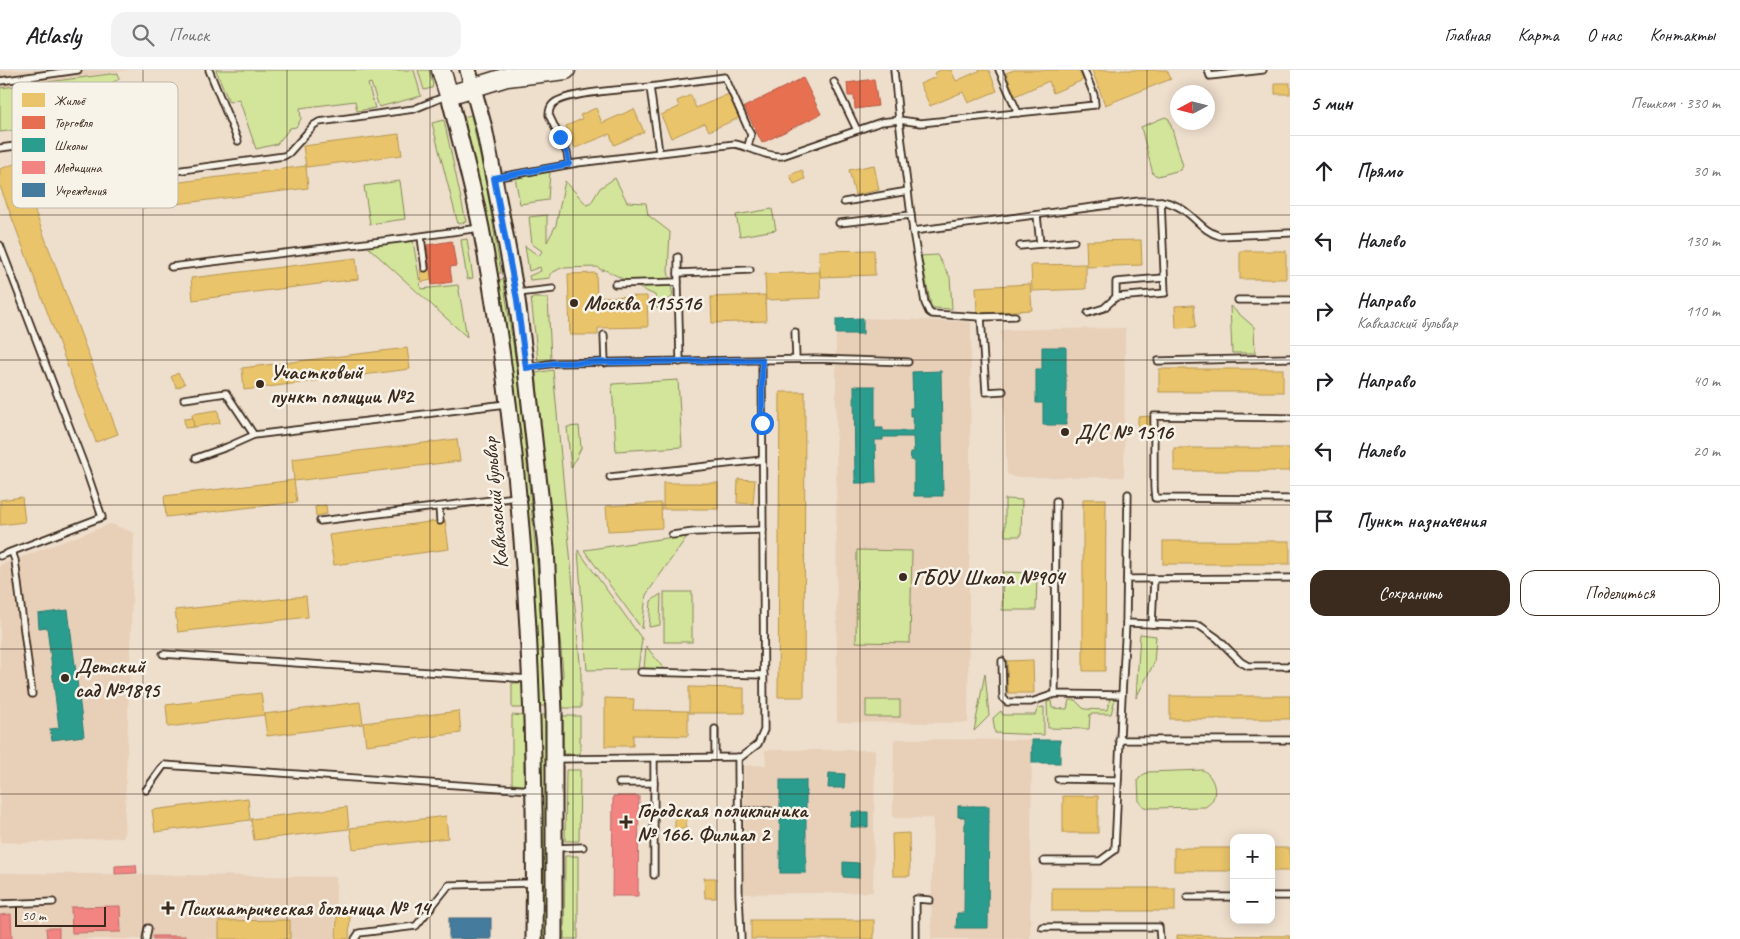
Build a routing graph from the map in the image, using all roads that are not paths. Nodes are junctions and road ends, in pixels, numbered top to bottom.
1 (78, 70) edge
2 (209, 70) edge
3 (441, 70) edge
4 (468, 70) edge
5 (566, 70) edge
6 (894, 70) edge
7 (1000, 70) edge
8 (1084, 70) edge
9 (1208, 70) edge
10 (1263, 70) edge
11 (0, 81) edge
12 (834, 82) dead end
13 (650, 87) junction
14 (473, 88) junction
15 (449, 95) junction
16 (1018, 113) junction
17 (899, 120) junction
18 (857, 130) junction
19 (238, 141) dead end
20 (748, 146) junction
21 (659, 152) junction
22 (569, 164) junction
23 (178, 171) edge
24 (494, 178) junction
25 (908, 191) junction
26 (1161, 201) junction
27 (844, 202) dead end
28 (911, 215) junction
29 (1037, 215) junction
30 (839, 224) dead end
31 (480, 228) junction
32 (913, 230) junction
33 (1290, 233) edge
34 (421, 237) junction
35 (1074, 240) dead end
36 (1040, 244) junction
37 (0, 245) edge
38 (1020, 246) dead end
39 (678, 257) dead end
40 (171, 267) dead end
41 (426, 268) dead end
42 (750, 270) dead end
43 (678, 273) junction
44 (1164, 278) junction
45 (678, 282) junction
46 (615, 284) dead end
47 (553, 289) dead end
48 (515, 294) junction
49 (1141, 295) junction
50 (1116, 296) junction
51 (1238, 300) dead end
52 (1290, 300) edge
53 (1142, 302) dead end
54 (1088, 313) dead end
55 (1015, 316) dead end
56 (981, 317) junction
57 (795, 332) dead end
58 (604, 336) dead end
59 (1290, 358) edge
60 (796, 359) junction
61 (762, 360) junction
62 (1158, 361) dead end
63 (680, 362) junction
64 (908, 362) dead end
65 (605, 363) junction
66 (526, 368) junction
67 (1003, 391) dead end
68 (184, 399) dead end
69 (509, 403) junction
70 (1290, 418) edge
71 (254, 435) junction
72 (196, 458) dead end
73 (762, 460) junction
74 (610, 477) dead end
75 (1128, 494) dead end
76 (518, 497) junction
77 (1290, 499) edge
78 (1056, 501) dead end
79 (439, 507) junction
80 (320, 521) dead end
81 (440, 521) dead end
82 (763, 530) junction
83 (672, 534) dead end
84 (12, 552) junction
85 (0, 556) edge
86 (1290, 578) edge
87 (1127, 579) junction
88 (1154, 579) junction
89 (1126, 623) junction
90 (1152, 624) junction
91 (163, 654) dead end
92 (1002, 661) dead end
93 (1290, 666) edge
94 (641, 672) dead end
95 (764, 675) junction
96 (531, 679) junction
97 (32, 694) dead end
98 (1055, 694) junction
99 (1122, 694) junction
100 (715, 729) dead end
101 (1119, 740) junction
102 (1290, 740) edge
103 (715, 757) junction
104 (738, 757) junction
105 (555, 759) junction
106 (654, 759) junction
107 (1058, 779) dead end
108 (1118, 780) junction
109 (619, 784) dead end
110 (654, 784) junction
111 (146, 790) dead end
112 (534, 790) junction
113 (739, 811) junction
114 (770, 811) dead end
115 (583, 847) dead end
116 (555, 848) junction
117 (1044, 861) dead end
118 (654, 875) dead end
119 (535, 884) junction
120 (1275, 896) edge
121 (1290, 896) edge
122 (1187, 897) dead end
123 (1230, 897) edge
124 (930, 900) dead end
125 (53, 902) dead end
126 (0, 904) edge
127 (1042, 927) dead end
128 (148, 928) dead end
129 (146, 939) edge
130 (355, 939) edge
131 (534, 939) edge
132 (554, 939) edge
133 (741, 939) edge
134 (916, 939) edge
135 (1160, 939) edge

1 - 11 lane
2 - 19 lane
3 - 15 main road, Кавказский бульвар
4 - 14 street, Кавказский бульвар
5 - 14 main road
6 - 17 lane
7 - 16 lane
8 - 16 lane
9 - 10 lane
12 - 18 lane
13 - 20 lane
13 - 21 lane
13 - 22 lane
14 - 15 main road
14 - 24 street, Кавказский бульвар
15 - 23 lane
15 - 31 street, Кавказский бульвар
16 - 17 lane
17 - 18 lane
17 - 25 lane
18 - 20 lane
20 - 21 lane
21 - 22 lane
22 - 24 lane
24 - 48 street, Кавказский бульвар
25 - 27 lane
25 - 28 lane
26 - 29 lane
26 - 33 lane
26 - 44 lane
28 - 30 lane
28 - 32 lane
29 - 32 lane
29 - 36 lane
31 - 34 lane
31 - 69 street, Кавказский бульвар
32 - 56 lane
34 - 40 lane
34 - 41 lane
35 - 36 lane
36 - 38 lane
37 - 84 lane
39 - 43 lane
42 - 43 lane
43 - 45 lane
44 - 49 lane
44 - 50 lane
45 - 46 lane
45 - 63 lane
47 - 48 lane
48 - 66 street, Кавказский бульвар
49 - 50 lane
49 - 53 lane
50 - 54 lane
51 - 52 lane
55 - 56 lane
56 - 67 lane
57 - 60 lane
58 - 65 lane
59 - 62 lane
60 - 61 lane
60 - 64 lane
61 - 63 lane
61 - 73 lane
63 - 65 lane
65 - 66 lane
66 - 105 street, Кавказский бульвар
68 - 71 lane
69 - 71 lane
69 - 76 street, Кавказский бульвар
70 - 77 lane
71 - 72 lane
73 - 74 lane
73 - 82 lane
75 - 87 lane
76 - 79 lane
76 - 96 street, Кавказский бульвар
78 - 98 lane
79 - 80 lane
79 - 81 lane
82 - 83 lane
82 - 95 lane
84 - 85 lane
84 - 97 lane
86 - 88 lane
87 - 88 lane
87 - 89 lane
88 - 90 lane
89 - 90 lane
89 - 99 lane
90 - 93 lane
91 - 96 lane
92 - 98 lane
94 - 95 lane
95 - 104 lane
96 - 112 street, Кавказский бульвар
98 - 99 lane
99 - 101 lane
100 - 103 lane
101 - 102 lane
101 - 108 lane
103 - 104 lane
103 - 106 lane
104 - 113 lane
105 - 106 lane
105 - 116 street, Кавказский бульвар
106 - 110 lane
107 - 108 lane
108 - 117 lane
109 - 110 lane
110 - 118 lane
111 - 112 lane
112 - 119 street, Кавказский бульвар
113 - 114 lane
113 - 133 lane
115 - 116 lane
116 - 132 street, Кавказский бульвар
119 - 130 lane
119 - 131 street, Кавказский бульвар
120 - 121 lane
122 - 123 lane
124 - 134 lane
125 - 126 lane
127 - 135 lane
128 - 129 lane

